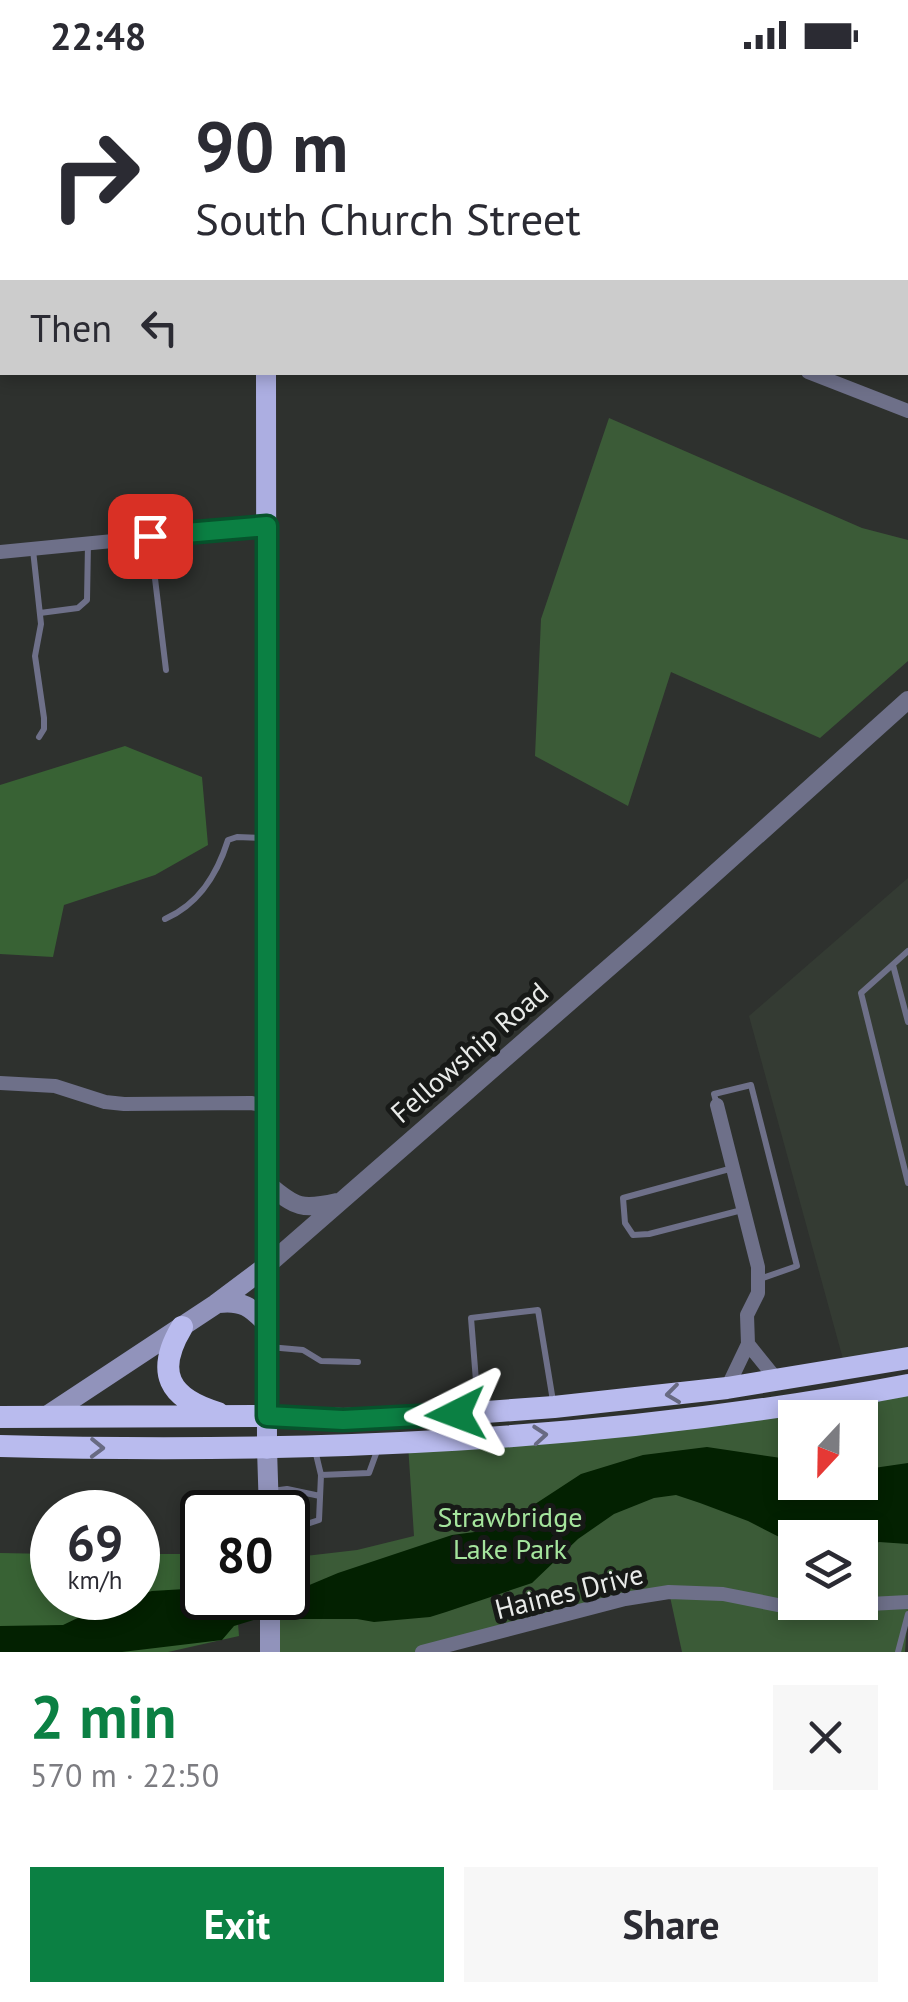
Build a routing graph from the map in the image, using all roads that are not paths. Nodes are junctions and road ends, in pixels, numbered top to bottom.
1 (266, 375) edge
2 (816, 375) edge
3 (908, 412) edge
4 (267, 526) junction
5 (150, 536) junction
6 (88, 543) junction
7 (32, 549) junction
8 (0, 552) edge
9 (40, 612) junction
10 (166, 670) dead end
11 (908, 700) edge
12 (39, 737) dead end
13 (268, 839) junction
14 (165, 919) dead end
15 (908, 952) edge
16 (893, 964) junction
17 (908, 1022) edge
18 (0, 1082) edge
19 (717, 1105) joint
20 (269, 1106) junction
21 (733, 1168) junction
22 (908, 1183) edge
23 (268, 1184) junction
24 (342, 1201) junction
25 (744, 1210) junction
26 (268, 1265) junction
27 (758, 1279) junction
28 (216, 1304) junction
29 (267, 1324) junction
30 (182, 1327) junction
31 (748, 1344) junction
32 (268, 1347) junction
33 (908, 1358) edge
34 (358, 1362) dead end
35 (778, 1380) junction
36 (908, 1385) edge
37 (727, 1388) junction
38 (554, 1407) junction
39 (479, 1412) junction
40 (231, 1416) junction
41 (267, 1416) junction
42 (0, 1417) edge
43 (45, 1417) junction
44 (0, 1442) edge
45 (380, 1445) junction
46 (315, 1447) junction
47 (268, 1449) junction
48 (321, 1474) junction
49 (269, 1490) edge
50 (310, 1494) edge
51 (320, 1496) junction
52 (310, 1523) edge
53 (908, 1602) edge
54 (908, 1614) edge
55 (270, 1620) edge
56 (440, 1650) edge
57 (270, 1652) edge
58 (422, 1652) edge
59 (898, 1652) edge

1 - 4 main road
2 - 3 street
4 - 5 street
4 - 13 main road
5 - 6 street
5 - 10 lane
6 - 7 street
6 - 9 lane
7 - 8 street
7 - 9 lane
9 - 12 lane
11 - 24 street, Fellowship Road
13 - 14 lane
13 - 20 main road
15 - 16 lane
16 - 17 lane
16 - 22 lane
18 - 20 street
19 - 21 street
19 - 27 lane
20 - 23 main road
21 - 25 street
21 - 25 lane
23 - 24 street
23 - 26 main road
24 - 26 street, Fellowship Road
25 - 27 street
26 - 28 main road, Fellowship Road
26 - 29 main road
27 - 31 street
28 - 29 main road
28 - 30 main road, Fellowship Road
29 - 32 main road
30 - 40 highway
30 - 43 main road, Fellowship Road
31 - 35 street
31 - 37 street
32 - 34 lane
32 - 41 main road
33 - 35 highway
35 - 37 highway
45 -> 36 highway
37 -> 38 highway
38 - 39 highway
38 - 39 lane
39 - 41 highway
40 - 41 highway
40 - 43 highway
41 - 47 main road
42 - 43 highway
43 - 44 highway
44 -> 47 highway
45 - 46 highway
45 - 48 lane
46 - 47 highway
46 - 48 lane
47 - 49 main road
48 - 51 lane
50 - 51 lane
51 - 52 lane
53 - 56 street, Haines Drive
54 - 59 lane
55 - 57 main road
56 - 58 street, Haines Drive

